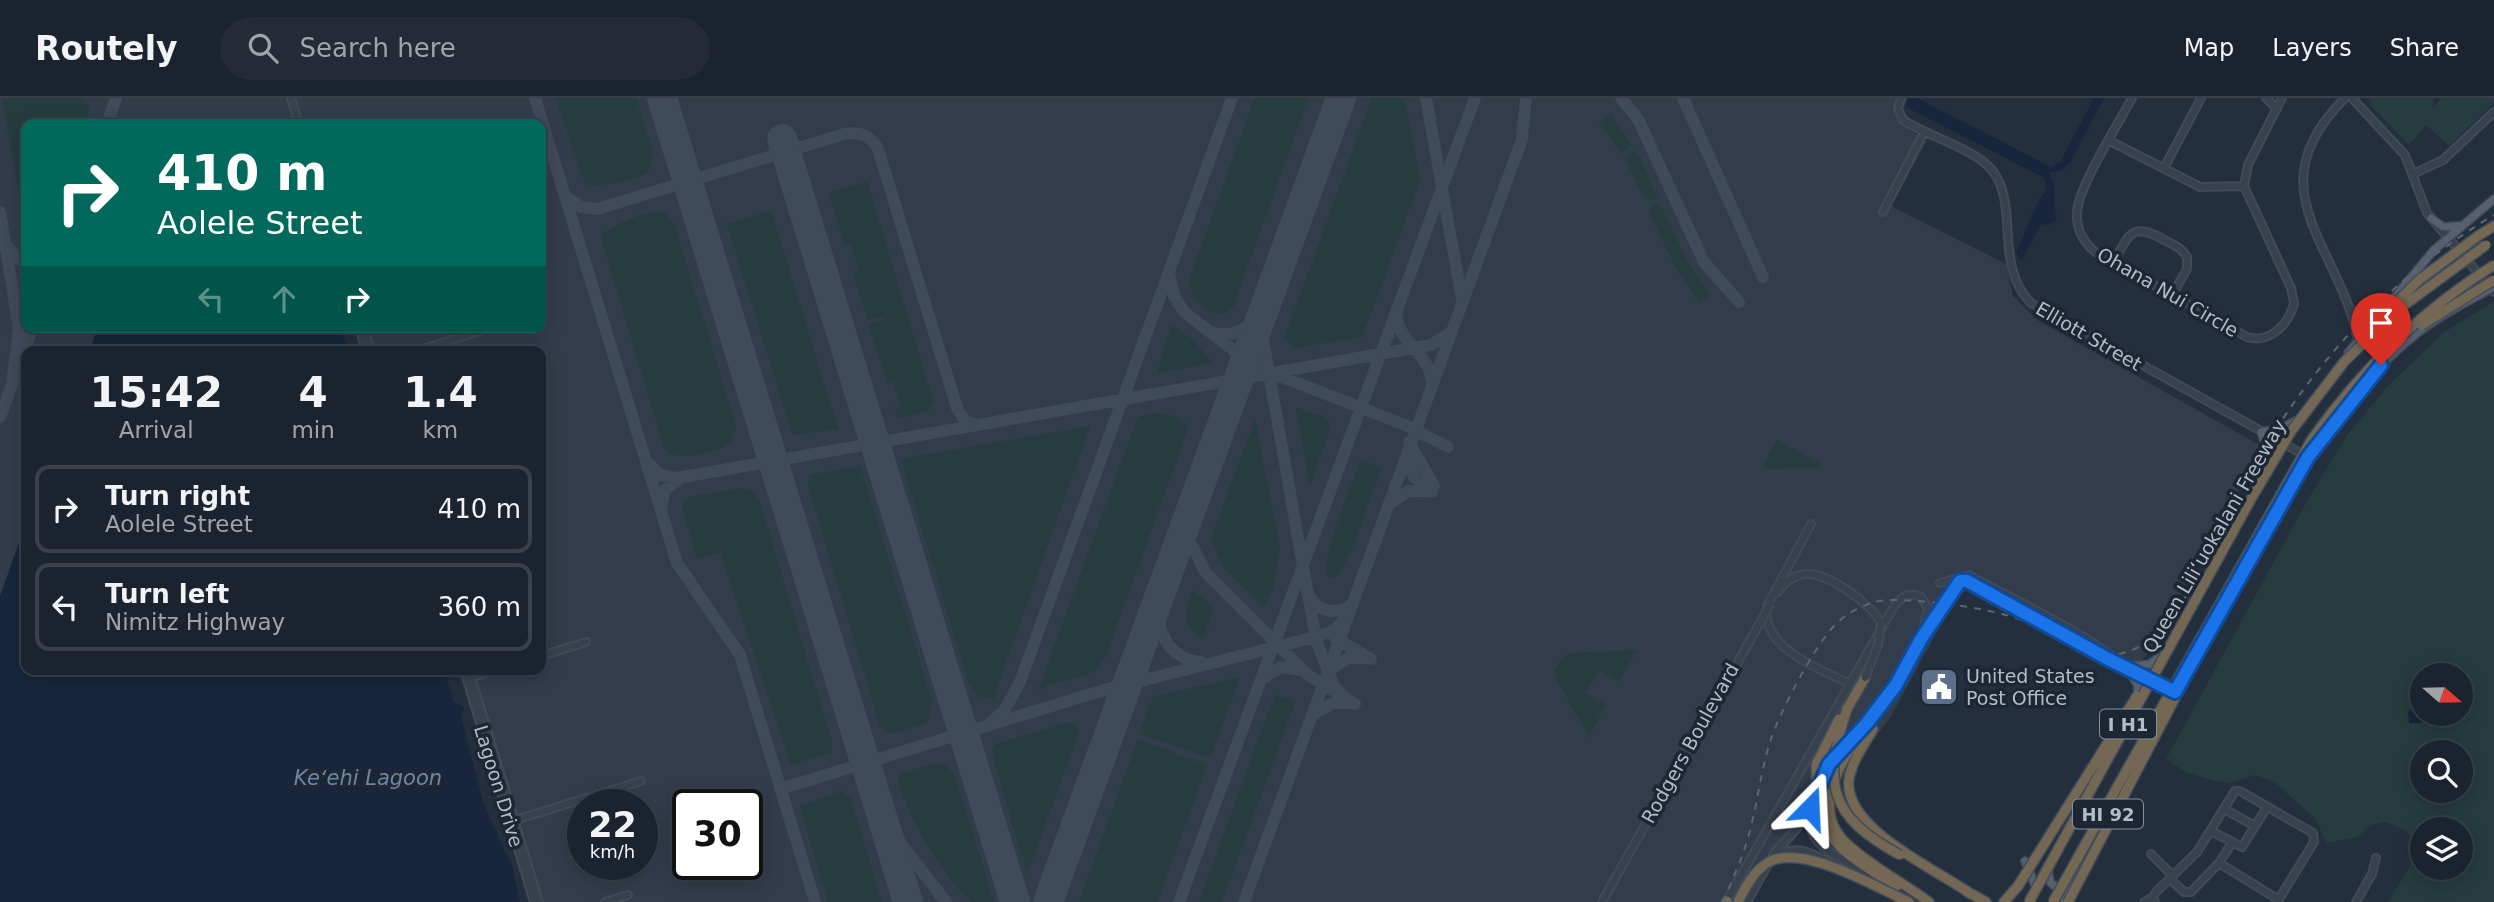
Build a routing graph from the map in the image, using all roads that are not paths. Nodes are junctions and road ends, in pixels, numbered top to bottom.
1 (292, 98) edge
2 (1900, 98) edge
3 (2132, 98) edge
4 (2201, 98) edge
5 (2266, 98) edge
6 (2282, 98) edge
7 (2345, 98) edge
8 (2352, 98) edge
9 (2277, 109) junction
10 (2494, 112) edge
11 (298, 119) edge
12 (1924, 132) junction
13 (2110, 141) junction
14 (2164, 169) junction
15 (2413, 174) junction
16 (2244, 186) junction
17 (2494, 199) edge
18 (1882, 212) dead end
19 (2431, 218) junction
20 (2463, 225) junction
21 (2494, 226) edge
22 (2447, 239) junction
23 (2490, 243) edge
24 (2113, 263) junction
25 (2494, 265) edge
26 (2493, 287) edge
27 (2172, 295) junction
28 (2345, 300) junction
29 (2388, 307) junction
30 (474, 333) edge
31 (2358, 342) junction
32 (432, 346) edge
33 (2386, 350) junction
34 (2344, 362) junction
35 (2295, 421) junction
36 (2261, 432) junction
37 (2281, 443) junction
38 (2308, 457) junction
39 (2268, 463) junction
40 (1811, 524) dead end
41 (2225, 546) junction
42 (2235, 575) junction
43 (1940, 583) dead end
44 (1981, 585) junction
45 (1766, 608) junction
46 (1921, 639) junction
47 (586, 642) dead end
48 (546, 654) edge
49 (2162, 655) junction
50 (2127, 667) junction
51 (467, 675) edge
52 (1865, 678) joint
53 (2150, 678) junction
54 (1850, 684) junction
55 (1896, 685) junction
56 (2175, 692) junction
57 (2137, 700) junction
58 (1847, 709) junction
59 (2118, 736) junction
60 (2099, 744) dead end
61 (641, 781) dead end
62 (1811, 802) junction
63 (2267, 807) junction
64 (2224, 809) junction
65 (512, 821) junction
66 (2255, 826) junction
67 (2211, 831) junction
68 (2232, 844) junction
69 (2151, 854) dead end
70 (1750, 857) junction
71 (1772, 857) junction
72 (2375, 858) dead end
73 (2025, 861) dead end
74 (2049, 862) junction
75 (2219, 863) junction
76 (2016, 875) dead end
77 (2030, 877) junction
78 (2172, 877) junction
79 (1758, 882) junction
80 (2035, 886) junction
81 (1971, 894) junction
82 (628, 895) dead end
83 (2029, 899) edge
84 (2071, 899) edge
85 (2154, 899) edge
86 (1726, 901) edge
87 (2278, 901) edge
88 (537, 902) edge
89 (605, 902) edge
90 (1603, 902) edge
91 (1738, 902) edge
92 (1747, 902) edge
93 (1903, 902) edge
94 (1909, 902) edge
95 (1925, 902) edge
96 (1986, 902) edge
97 (2004, 902) edge
98 (2053, 902) edge
99 (2059, 902) edge
100 (2144, 902) edge
101 (2356, 902) edge

1 - 11 street
2 - 12 street, Elliott Street
3 - 13 street, Ohana Nui Circle
4 - 14 street
5 - 9 street
6 - 9 street
7 - 28 street
8 - 15 street
9 - 16 street
10 - 15 street
12 - 18 street
12 - 36 street, Elliott Street
13 - 14 street
13 - 24 street, Ohana Nui Circle
14 - 16 street
15 - 19 street
16 - 27 street, Ohana Nui Circle
17 - 20 main road, HI 92
19 - 20 main road
19 - 22 street
20 - 22 main road, HI 92
21 - 34 highway, bridge
22 - 26 street
22 - 29 main road, HI 92
23 - 34 highway, Queen Liliʻuokalani Freeway / I H1, bridge
24 - 27 street, Ohana Nui Circle
24 - 27 street
25 - 33 highway, Queen Liliʻuokalani Freeway / I H1, bridge
26 - 33 highway, bridge
26 - 38 main road, HI 92
28 - 29 street
28 - 31 street
29 - 31 main road, HI 92
30 - 32 street
31 - 35 main road, HI 92
33 - 42 highway, Queen Liliʻuokalani Freeway / I H1, bridge
34 - 41 highway, Queen Liliʻuokalani Freeway / I H1, bridge
35 - 36 main road
35 - 37 main road, HI 92
36 - 37 street, Elliott Street
36 - 39 main road
37 - 38 street, Elliott Street
37 - 39 main road, HI 92
38 - 56 main road, HI 92
39 - 49 main road, HI 92
40 - 45 street, Rodgers Boulevard
41 - 83 highway, Queen Liliʻuokalani Freeway / I H1, bridge
41 - 97 highway, bridge
42 - 84 highway, bridge
42 - 98 highway, Queen Liliʻuokalani Freeway / I H1, bridge
43 - 44 street
44 - 46 street
44 - 50 street
45 - 54 street
45 - 90 street, Rodgers Boulevard
46 - 54 street
46 - 55 street
47 - 48 street
49 - 50 main road
49 - 53 main road, HI 92
50 - 53 street
50 - 57 main road
51 - 65 street, Lagoon Drive
52 - 58 highway
52 - 90 street, bridge
53 - 56 street
53 - 57 main road, HI 92
54 - 70 street
55 - 62 street
55 - 81 highway
55 - 95 highway
56 - 84 main road, HI 92
57 - 59 main road, HI 92
58 - 81 highway, bridge
58 - 95 highway, bridge
59 - 60 main road
59 - 74 main road, HI 92
61 - 65 street
62 - 71 street
62 - 95 street
63 - 64 street
63 - 66 street
63 - 87 street
64 - 66 street
64 - 67 street
65 - 88 street, Lagoon Drive
66 - 68 street
67 - 68 street
67 - 78 street
68 - 75 street
69 - 78 street
70 - 79 street
70 - 86 street
71 - 79 street
71 - 93 street
72 - 101 street
73 - 77 main road
74 - 80 main road, HI 92
74 - 84 main road
75 - 78 street
75 - 87 street
76 - 77 main road
77 - 80 main road
78 - 85 street
79 - 92 street
80 - 83 main road, HI 92
81 - 96 highway
82 - 89 street
83 - 84 main road
84 - 99 main road, HI 92
85 - 100 street
91 - 94 highway, bridge

